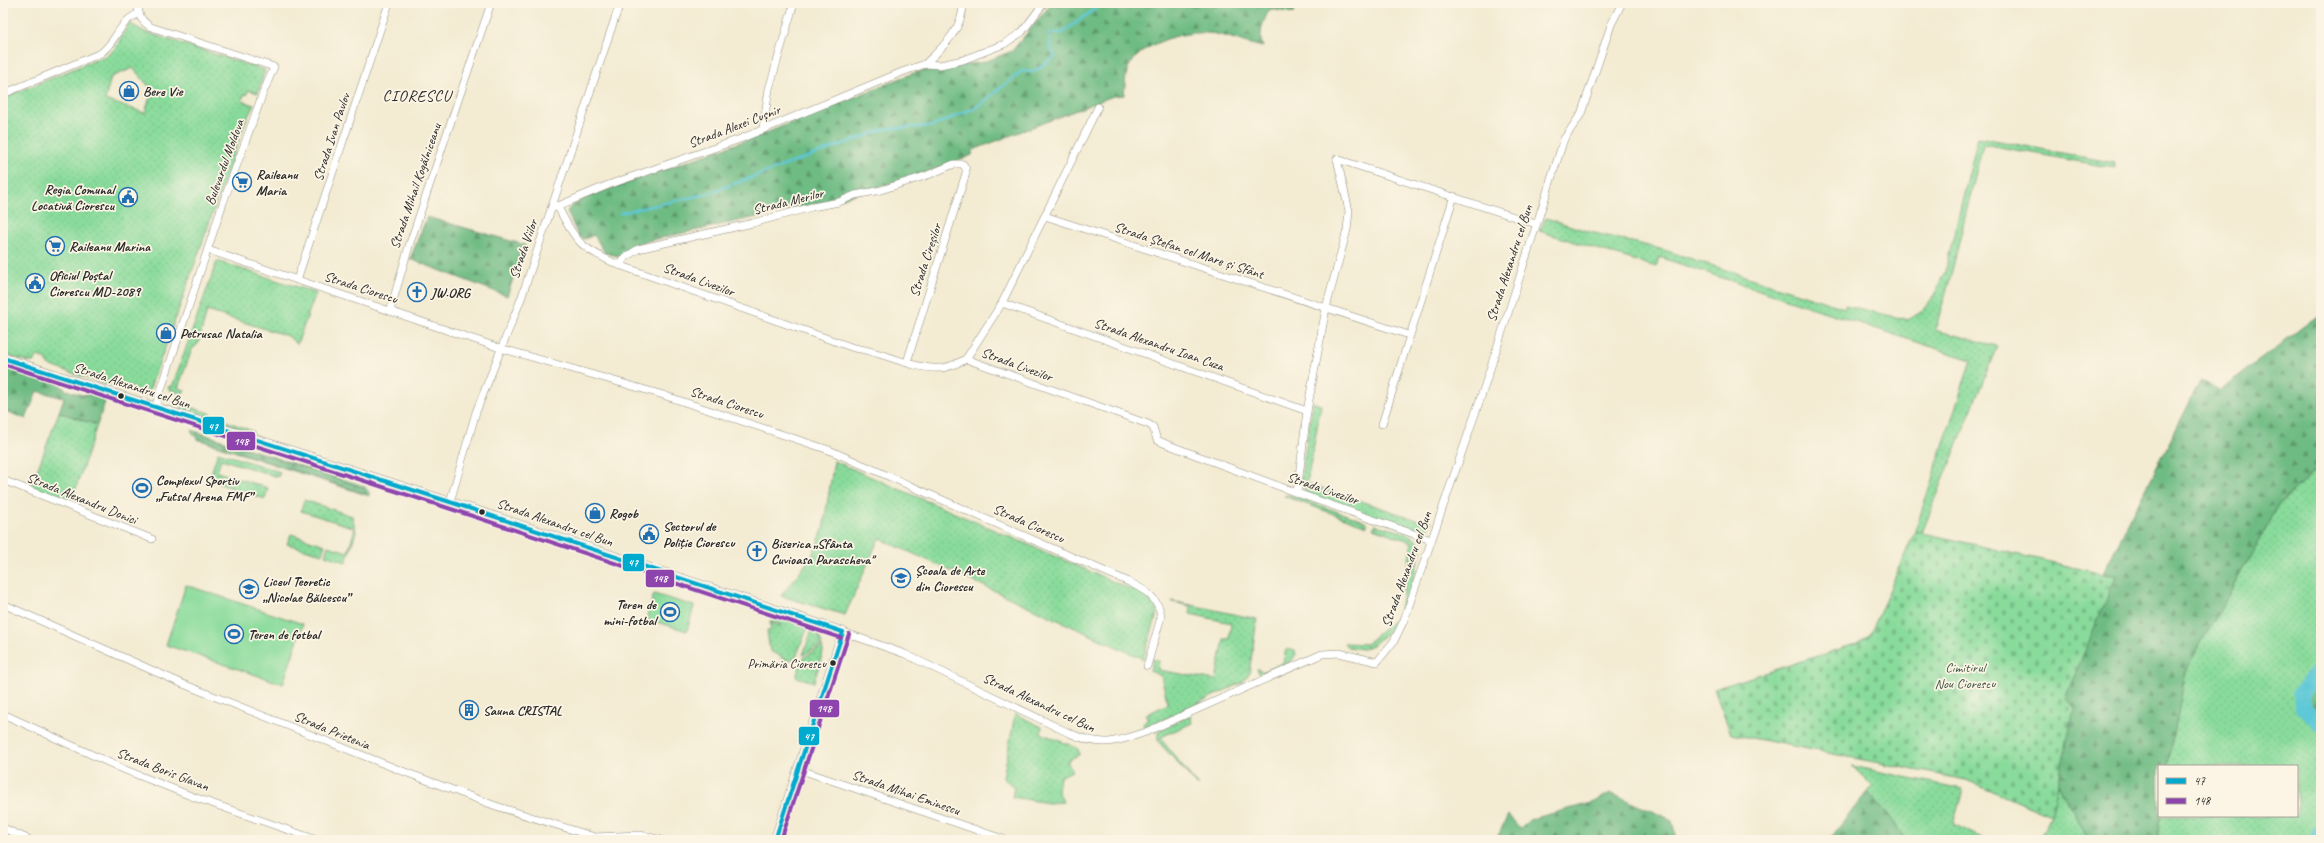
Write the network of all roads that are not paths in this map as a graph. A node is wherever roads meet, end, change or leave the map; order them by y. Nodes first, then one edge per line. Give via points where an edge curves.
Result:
1 (138, 3) edge
2 (389, 3) edge
3 (491, 3) edge
4 (620, 3) edge
5 (794, 3) edge
6 (963, 3) edge
7 (1044, 3) edge
8 (1622, 3) edge
9 (138, 14) junction
10 (925, 64) junction
11 (3, 94) edge
12 (1098, 107) dead end
13 (763, 128) junction
14 (965, 166) joint
15 (1454, 196) junction
16 (554, 208) junction
17 (1045, 216) junction
18 (1536, 224) junction
19 (208, 250) junction
20 (619, 265) junction
21 (297, 280) junction
22 (1002, 303) junction
23 (1326, 308) junction
24 (390, 310) junction
25 (1409, 335) junction
26 (500, 348) junction
27 (3, 358) edge
28 (966, 359) junction
29 (906, 362) junction
30 (155, 408) junction
31 (1307, 410) junction
32 (1382, 424) dead end
33 (3, 480) edge
34 (1296, 494) junction
35 (450, 502) junction
36 (152, 540) dead end
37 (1431, 540) junction
38 (3, 604) edge
39 (843, 632) junction
40 (1147, 666) dead end
41 (3, 714) edge
42 (798, 769) junction
43 (3, 828) edge
44 (30, 840) edge
45 (317, 840) edge
46 (662, 840) edge
47 (775, 840) edge
48 (1006, 840) edge

1 - 9 street
2 - 21 street, Strada Ivan Pavlov
3 - 24 street, Strada Mihail Kogălniceanu via 408,246
4 - 16 street, Strada Viilor
5 - 13 street via 768,89
6 - 10 street via 961,19 946,44
7 - 10 street via 1022,32 1004,44 963,60 940,65
8 - 18 street, Strada Alexandru cel Bun via 1611,25 1581,114 1564,139
9 - 11 street via 127,18 110,46 101,53
9 - 19 street, Bulevardul Moldova via 144,23 151,27 274,67
10 - 13 street, Strada Alexei Cușnir
12 - 17 street
13 - 16 street, Strada Alexei Cușnir via 740,139 608,185
14 - 20 street, Strada Merilor via 954,164 928,175 855,195 839,202 638,249
14 - 29 street, Strada Cireșilor via 966,173
15 - 18 street
15 - 23 street via 1337,159 1350,211
15 - 25 street
16 - 20 street, Strada Livezilor via 579,243
16 - 26 street, Strada Viilor
17 - 22 street
17 - 23 street, Strada Ștefan cel Mare și Sfânt
18 - 37 street, Strada Alexandru cel Bun via 1484,388
19 - 21 street, Strada Ciorescu
19 - 30 street, Bulevardul Moldova
20 - 29 street, Strada Livezilor via 854,348
21 - 24 street, Strada Ciorescu
22 - 28 street
22 - 31 street, Strada Alexandru Ioan Cuza
23 - 25 street, Strada Ștefan cel Mare și Sfânt
23 - 31 street
24 - 26 street, Strada Ciorescu
25 - 32 street
26 - 35 street, Strada Viilor via 476,412
26 - 40 street, Strada Ciorescu via 667,396 829,450 1144,589 1150,593 1161,617
27 - 30 street, Strada Alexandru cel Bun
28 - 29 street, Strada Livezilor via 940,368
28 - 34 street, Strada Livezilor via 1148,424 1153,427 1157,440
30 - 35 street, Strada Alexandru cel Bun
31 - 34 street
33 - 36 street, Strada Alexandru Donici
34 - 37 street, Strada Livezilor
35 - 39 street, Strada Alexandru cel Bun
37 - 39 street, Strada Alexandru cel Bun via 1404,620 1394,641 1377,662 1339,653 1322,654 1146,732 1110,742 1096,743 1083,740 905,654
38 - 46 street, Strada Prietenia via 183,684 390,767 496,806 595,837 640,835
39 - 42 street
41 - 45 street, Strada Boris Glavan via 191,796
42 - 47 street
42 - 48 street, Strada Mihai Eminescu
43 - 44 street

